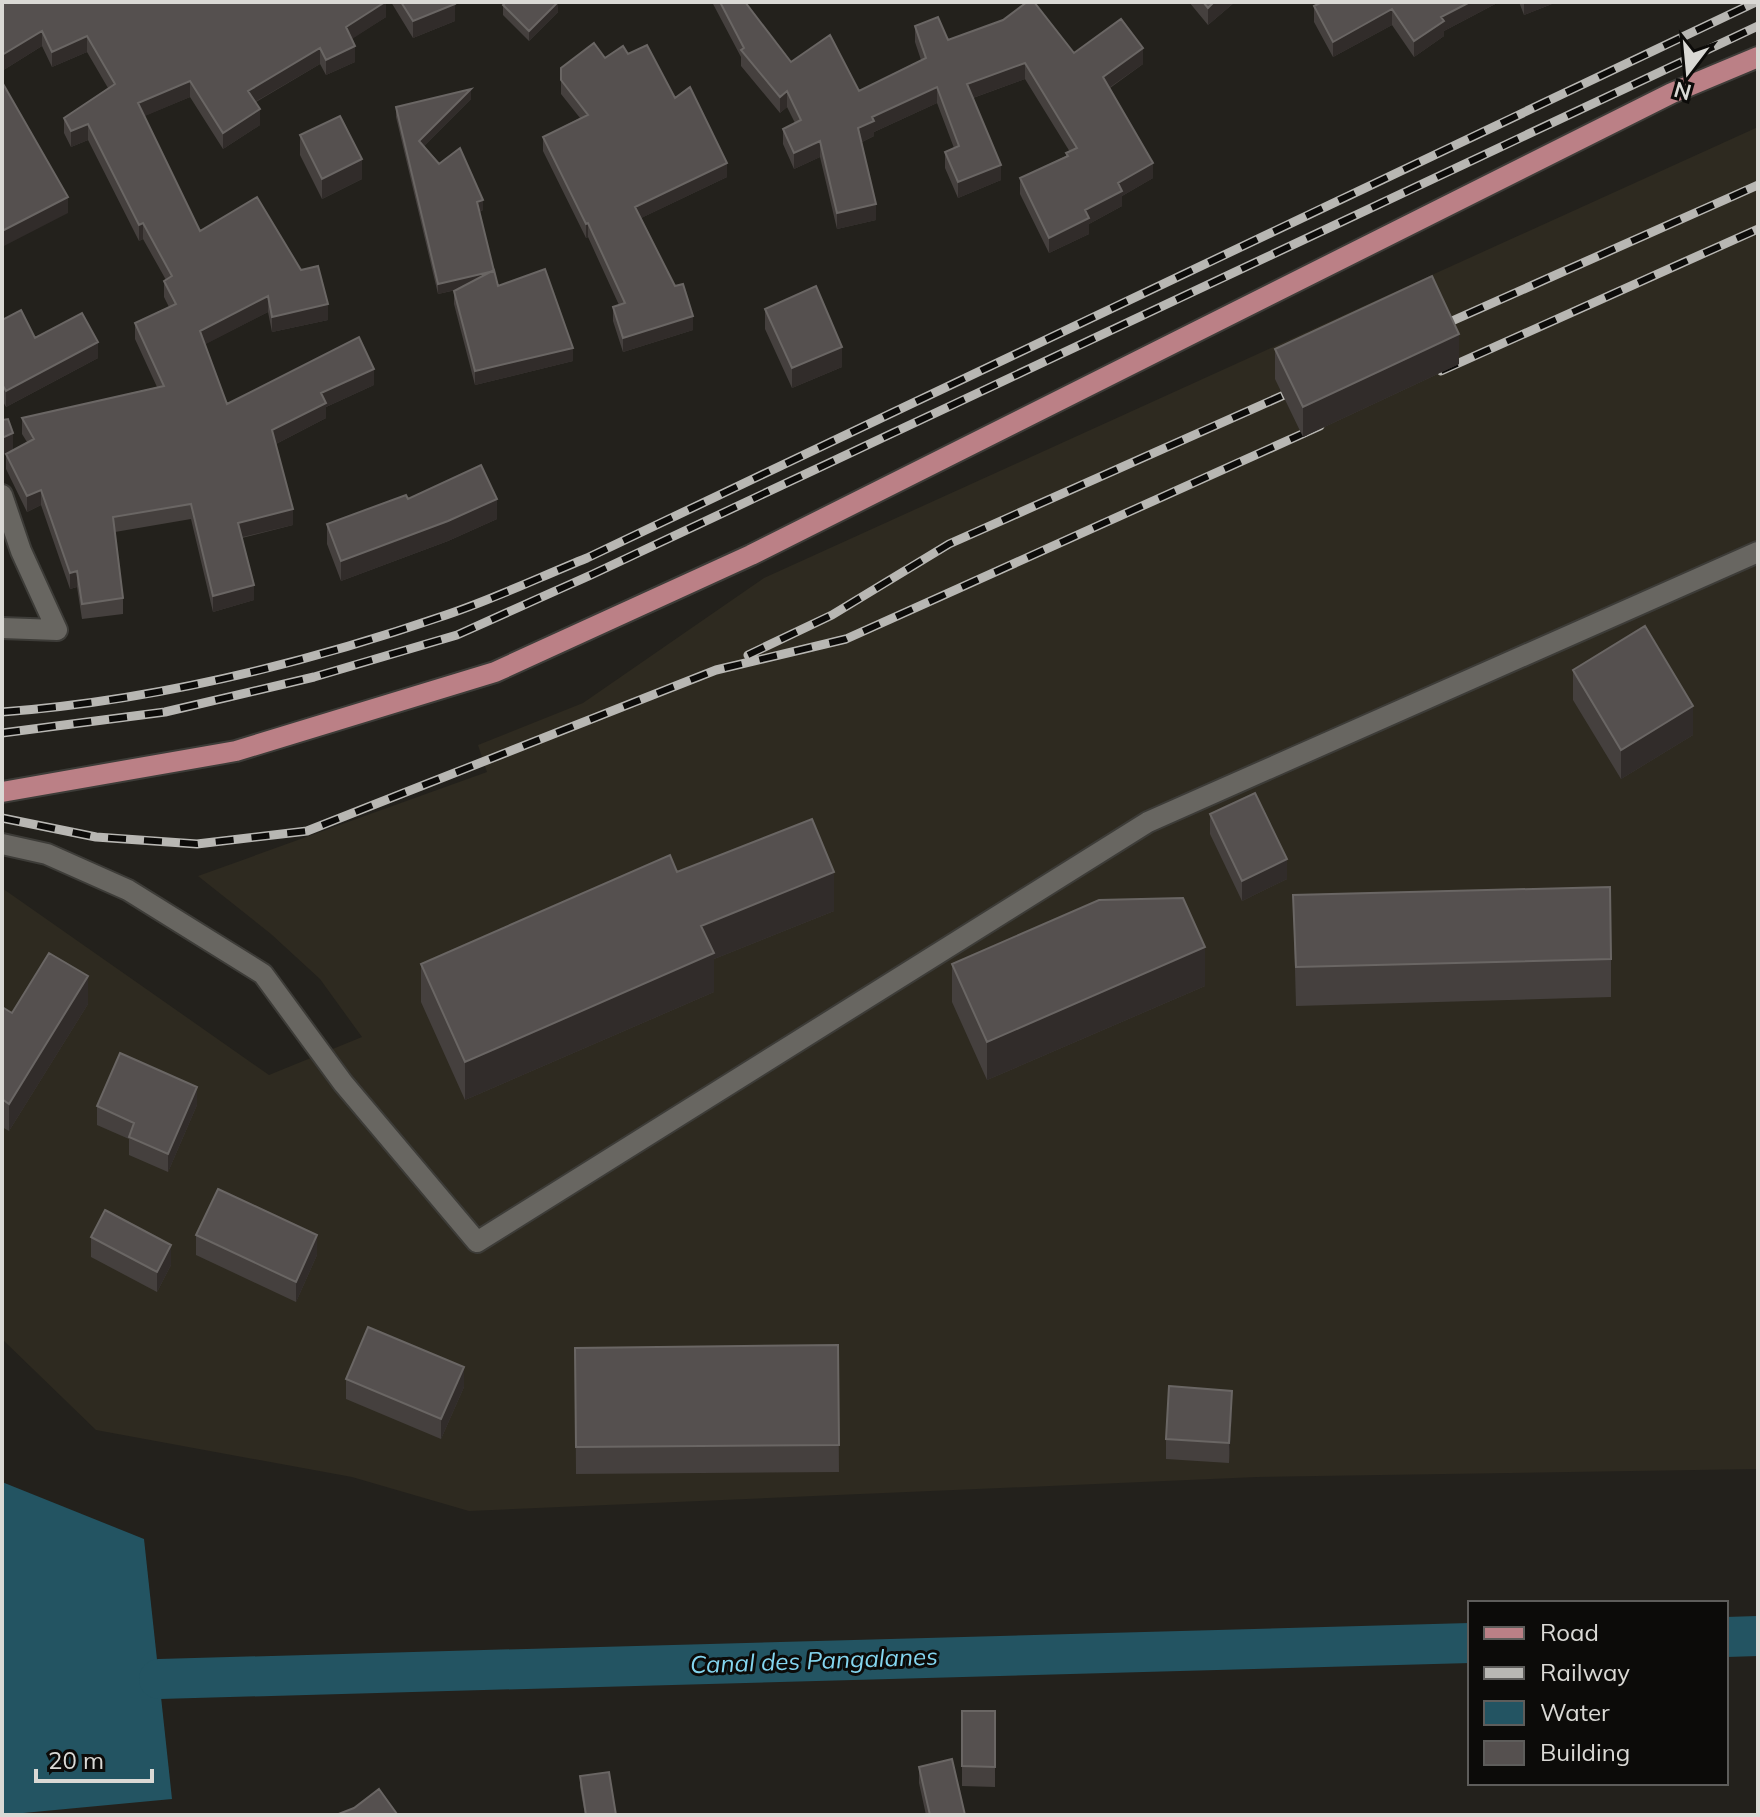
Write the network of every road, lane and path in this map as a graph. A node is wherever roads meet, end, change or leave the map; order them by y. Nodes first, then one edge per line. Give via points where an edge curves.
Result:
1 (1758, 57) edge
2 (2, 495) edge
3 (1758, 552) edge
4 (2, 628) edge
5 (2, 792) edge
6 (2, 844) edge

1 - 5 main road via 1672,93 751,555 495,672 236,751
2 - 4 street via 57,630
3 - 6 street via 1148,822 477,1242 343,1083 263,974 128,890 47,854

